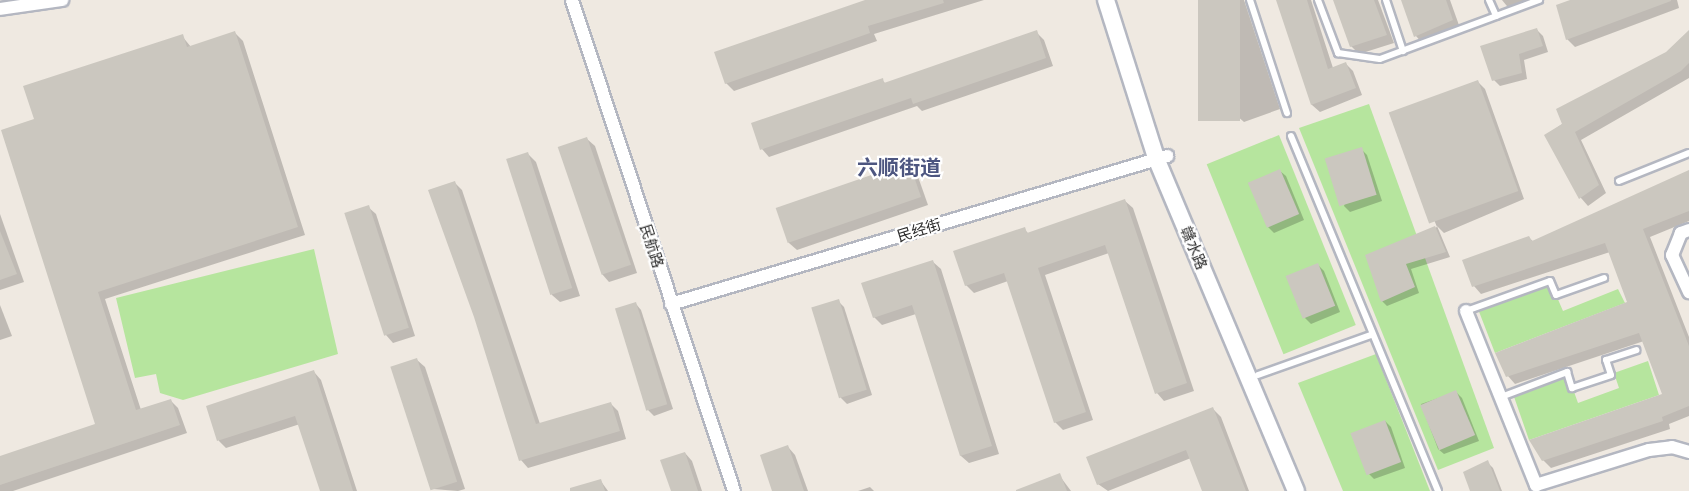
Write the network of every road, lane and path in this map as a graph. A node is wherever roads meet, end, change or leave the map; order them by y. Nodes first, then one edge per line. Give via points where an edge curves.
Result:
1 (62, 0) edge
2 (572, 0) edge
3 (1106, 0) edge
4 (1118, 0) edge
5 (1250, 0) edge
6 (1318, 0) edge
7 (1386, 0) edge
8 (1489, 0) edge
9 (1539, 0) edge
10 (0, 9) edge
11 (1496, 16) junction
12 (1403, 51) junction
13 (1287, 112) dead end
14 (1290, 136) dead end
15 (1689, 153) edge
16 (1162, 157) junction
17 (1619, 181) dead end
18 (1689, 230) edge
19 (1604, 278) dead end
20 (1689, 292) edge
21 (671, 304) junction
22 (1466, 311) joint
23 (1371, 335) junction
24 (1636, 350) dead end
25 (1258, 375) junction
26 (1500, 398) junction
27 (1689, 452) edge
28 (734, 491) edge
29 (1296, 491) edge
30 (1306, 491) edge
31 (1438, 491) edge

1 - 10 street
2 - 21 street, 民航路
3 - 16 main road, 赣水路
4 - 16 main road, 赣水路
5 - 13 lane
6 - 12 lane via 1338,53 1380,59
7 - 12 lane
8 - 11 lane
9 - 11 lane
11 - 12 lane
14 - 23 lane
15 - 17 lane
16 - 21 street, 民经街
16 - 25 main road, 赣水路
16 - 29 main road, 赣水路
18 - 20 street via 1681,233 1672,255
19 - 22 lane via 1556,295 1550,281
21 - 28 street, 民航路
22 - 26 street
23 - 25 lane
23 - 31 lane
24 - 26 lane via 1606,360 1611,375 1572,388 1567,372
25 - 30 main road, 赣水路
26 - 27 street via 1536,485 1649,450 1672,447

